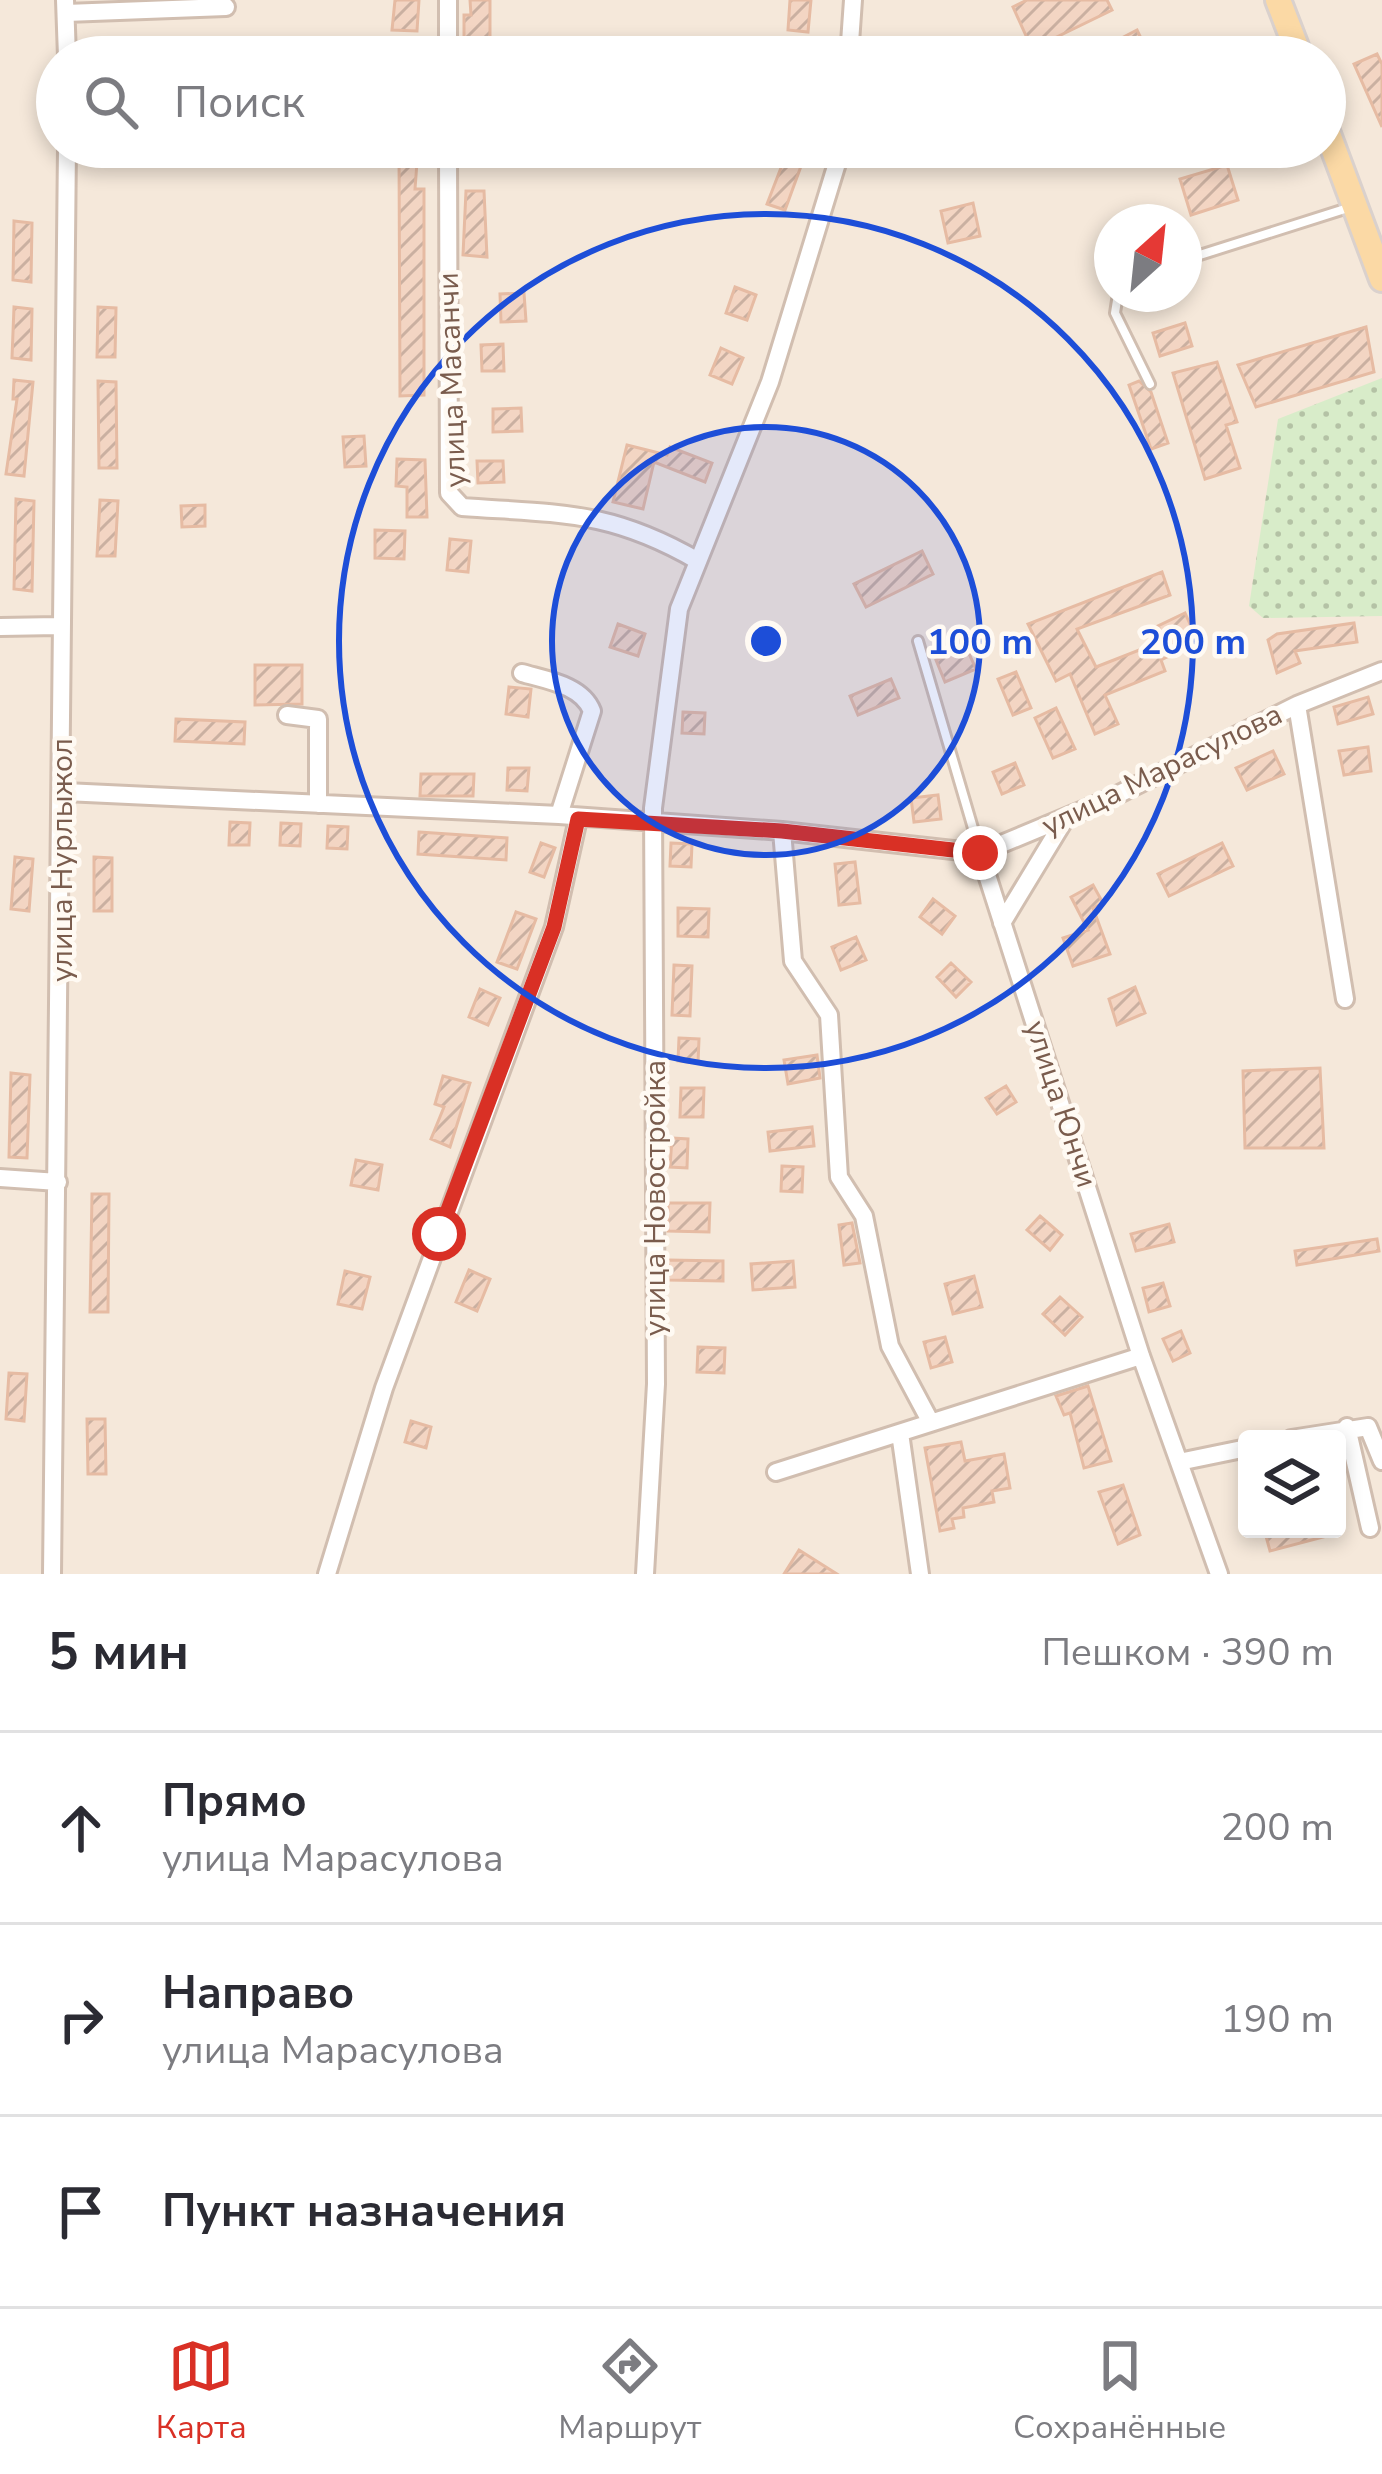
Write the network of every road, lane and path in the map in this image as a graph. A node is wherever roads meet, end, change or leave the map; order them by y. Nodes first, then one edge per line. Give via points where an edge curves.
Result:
1 (448, 0) edge
2 (853, 0) edge
3 (1278, 0) edge
4 (66, 6) edge
5 (226, 7) dead end
6 (67, 36) edge
7 (448, 36) edge
8 (850, 36) edge
9 (1292, 36) edge
10 (68, 168) edge
11 (448, 168) edge
12 (836, 168) edge
13 (1341, 168) edge
14 (1355, 206) junction
15 (1202, 254) edge
16 (1382, 279) edge
17 (1115, 312) edge
18 (1150, 384) dead end
19 (698, 561) junction
20 (58, 626) junction
21 (0, 627) edge
22 (918, 641) dead end
23 (1382, 671) edge
24 (521, 673) dead end
25 (1297, 705) junction
26 (287, 715) dead end
27 (65, 792) junction
28 (318, 804) junction
29 (568, 817) junction
30 (1066, 819) junction
31 (653, 823) junction
32 (782, 831) junction
33 (980, 853) junction
34 (1002, 923) junction
35 (1345, 999) dead end
36 (0, 1178) edge
37 (58, 1182) junction
38 (1141, 1356) junction
39 (929, 1419) junction
40 (1347, 1427) junction
41 (1333, 1430) edge
42 (900, 1433) junction
43 (1238, 1450) edge
44 (1381, 1455) edge
45 (1179, 1462) junction
46 (776, 1472) dead end
47 (1370, 1528) dead end
48 (52, 1574) edge
49 (327, 1574) edge
50 (645, 1574) edge
51 (920, 1574) edge
52 (1219, 1574) edge

1 - 7 street
2 - 8 street
3 - 9 main road
4 - 5 street
4 - 6 street
10 - 20 street, улица Нурлыжол
11 - 19 street, улица Масанчи via 449,494 462,507 604,518
12 - 19 street via 770,382
13 - 14 main road
14 - 15 lane
14 - 16 main road
17 - 18 lane
19 - 31 street via 679,609
20 - 21 street
20 - 27 street, улица Нурлыжол
22 - 33 lane
23 - 25 street, улица Марасулова
24 - 29 street via 566,686 592,711
25 - 30 street, улица Марасулова
25 - 35 street
26 - 28 street via 318,718
27 - 28 street, улица Марасулова
27 - 37 street, улица Нурлыжол
28 - 29 street, улица Марасулова
29 - 31 street, улица Марасулова
29 - 49 street via 554,927 384,1388
30 - 33 street, улица Марасулова
30 - 34 street
31 - 32 street, улица Марасулова
31 - 50 street, улица Новостройка via 656,1384
32 - 33 street, улица Марасулова
32 - 39 street via 793,961 829,1015 839,1177 864,1216 890,1346
33 - 34 street, улица Юнчи
34 - 38 street, улица Юнчи
36 - 37 street
37 - 48 street, улица Нурлыжол
38 - 39 street
38 - 45 street, улица Юнчи
39 - 42 street
40 - 41 street
40 - 44 street via 1368,1427
40 - 47 street
42 - 46 street
42 - 51 street
43 - 45 street
45 - 52 street, улица Юнчи

